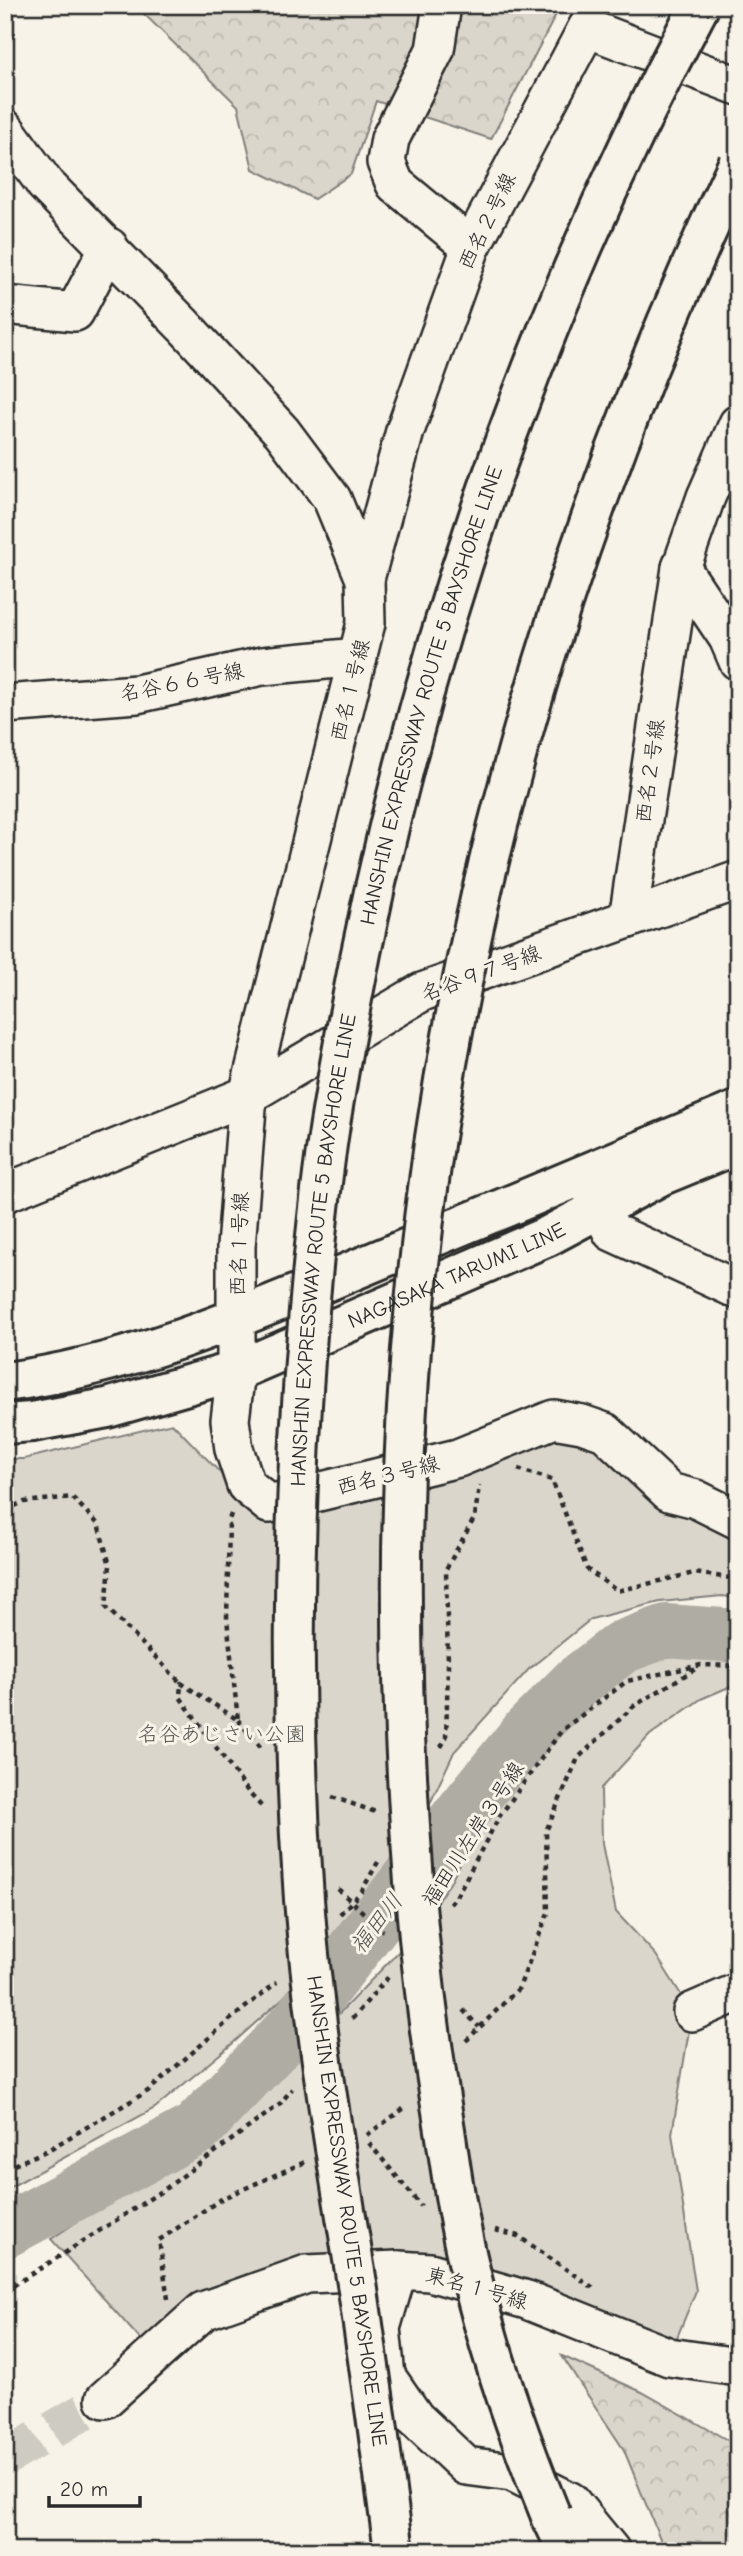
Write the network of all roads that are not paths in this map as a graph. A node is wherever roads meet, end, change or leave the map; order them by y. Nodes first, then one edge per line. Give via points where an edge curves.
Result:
1 (442, 5) edge
2 (700, 5) edge
3 (738, 86) edge
4 (5, 129) edge
5 (738, 164) edge
6 (109, 247) junction
7 (471, 247) junction
8 (5, 305) edge
9 (738, 425) edge
10 (681, 568) junction
11 (365, 579) junction
12 (358, 657) junction
13 (738, 661) edge
14 (5, 704) edge
15 (738, 880) edge
16 (628, 919) junction
17 (248, 1095) junction
18 (738, 1110) edge
19 (738, 1144) edge
20 (583, 1174) junction
21 (7, 1188) edge
22 (601, 1207) junction
23 (738, 1290) edge
24 (236, 1320) junction
25 (236, 1371) junction
26 (5, 1382) edge
27 (5, 1424) edge
28 (738, 1520) edge
29 (738, 1992) edge
30 (692, 2012) dead end
31 (398, 2270) junction
32 (738, 2367) edge
33 (105, 2399) tunnel mouth
34 (394, 2551) edge
35 (568, 2551) edge
36 (611, 2551) edge

1 - 7 street via 435,50 390,139 386,162 395,184
2 - 34 main road, HANSHIN EXPRESSWAY ROUTE 5 BAYSHORE LINE, bridge via 563,293 463,559 422,694 355,981 329,1131 310,1289 294,1601 296,1754 305,1904 321,2067
3 - 7 street, 西名２号線 via 587,28
4 - 6 street, 西名１号線 via 45,184
5 - 35 main road, bridge via 664,326 612,458 524,725 457,1011 435,1139 416,1291 405,1440 400,1594 405,1751 432,2050 470,2273 519,2435
6 - 8 street via 75,312
6 - 11 street, 西名１号線 via 282,432 332,499
7 - 11 street, 西名２号線 via 405,430
9 - 10 street, 西名２号線
10 - 13 street
10 - 16 street, 西名２号線
11 - 12 street, 西名１号線 via 366,623
12 - 14 street, 名谷６６号線 via 262,666 137,694
12 - 17 street, 西名１号線
15 - 16 street, 名谷９７号線
16 - 17 street, 名谷９７号線 via 422,992
17 - 21 street, 名谷９７号線
17 - 24 street, 西名１号線 via 236,1247
18 - 20 main road, NAGASAKA TARUMI LINE
19 - 22 main road, NAGASAKA TARUMI LINE via 660,1176
20 - 22 street
20 - 24 main road, NAGASAKA TARUMI LINE
22 - 23 street via 612,1232
22 - 25 main road, NAGASAKA TARUMI LINE via 548,1236
24 - 25 street, 西名１号線
24 - 26 main road, NAGASAKA TARUMI LINE via 96,1364
25 - 27 main road, NAGASAKA TARUMI LINE via 107,1408
25 - 28 street, 西名３号線 via 230,1420 234,1449 246,1485 269,1504 458,1458 554,1419 605,1432 669,1492 696,1499
29 - 30 street
31 - 32 street, 東名１号線 via 430,2272 527,2300 669,2357
31 - 33 street, 東名１号線 via 307,2274 203,2311
31 - 36 street via 381,2328 386,2376 415,2418 466,2466 512,2472 570,2501

